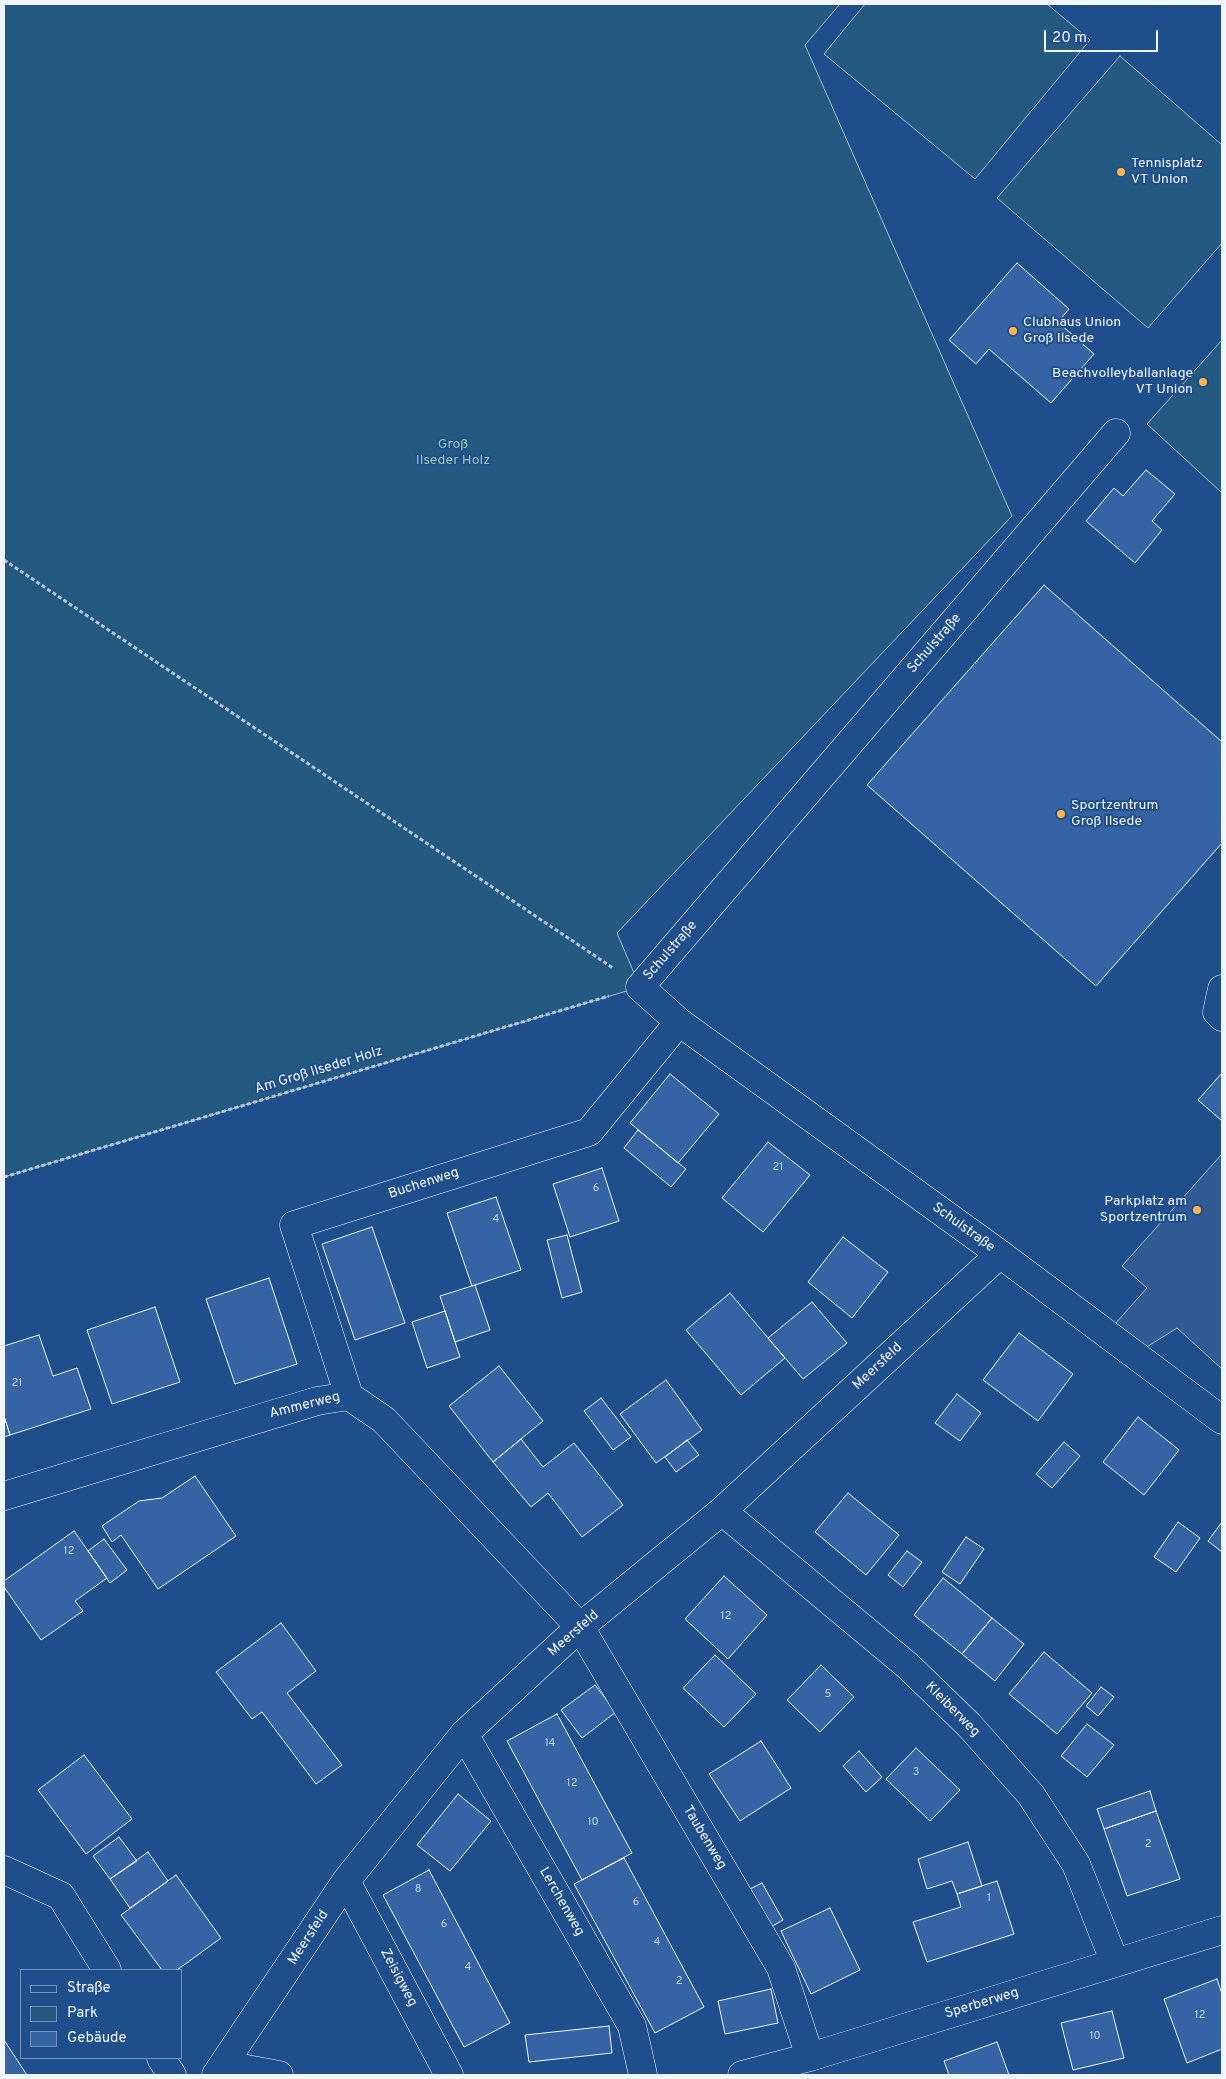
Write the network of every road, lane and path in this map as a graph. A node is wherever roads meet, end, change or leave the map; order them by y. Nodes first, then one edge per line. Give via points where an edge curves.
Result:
1 (1116, 433) dead end
2 (4, 560) edge
3 (640, 987) junction
4 (1222, 989) edge
5 (1222, 1016) edge
6 (679, 1022) junction
7 (4, 1177) edge
8 (1000, 1254) junction
9 (349, 1396) junction
10 (1222, 1420) edge
11 (4, 1496) edge
12 (722, 1511) junction
13 (580, 1628) junction
14 (464, 1734) junction
15 (4, 1870) edge
16 (346, 1881) junction
17 (1222, 1930) edge
18 (1115, 1963) junction
19 (106, 1969) edge
20 (810, 2057) junction
21 (162, 2059) edge
22 (220, 2070) edge
23 (172, 2075) edge
24 (280, 2075) edge
25 (449, 2075) edge
26 (643, 2075) edge
27 (742, 2075) edge

1 - 3 street, Schulstraße
2 - 3 path
3 - 6 street, Schulstraße
3 - 7 path, Am Groß Ilseder Holz
4 - 5 street via 1217,1012
6 - 8 street, Schulstraße
6 - 9 street, Buchenweg via 589,1132 294,1225
8 - 10 street, Schulstraße
8 - 12 street, Meersfeld
9 - 11 street, Ammerweg via 316,1401
9 - 13 street, Ammerweg via 384,1420
12 - 13 street, Meersfeld
12 - 18 street, Kleiberweg via 908,1666 969,1725 1031,1795 1076,1864
13 - 14 street, Meersfeld
13 - 20 street, Taubenweg via 781,1968
14 - 16 street, Meersfeld
14 - 26 street, Lerchenweg via 632,2026
15 - 19 street via 61,1896
16 - 22 street, Meersfeld
16 - 25 street, Zeisigweg
17 - 18 street, Sperberweg
18 - 20 street, Sperberweg
20 - 27 street, Sperberweg
21 - 23 street
22 - 24 street

